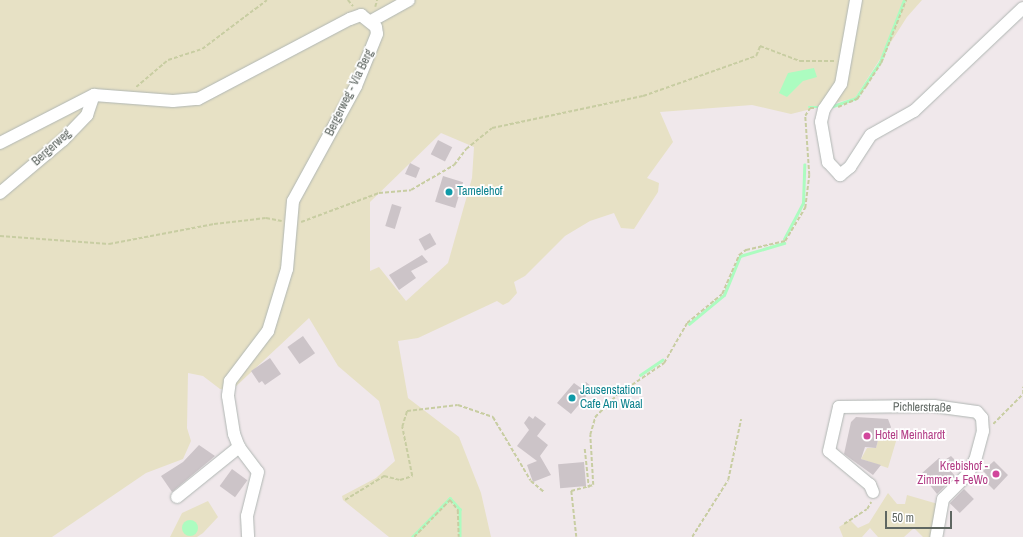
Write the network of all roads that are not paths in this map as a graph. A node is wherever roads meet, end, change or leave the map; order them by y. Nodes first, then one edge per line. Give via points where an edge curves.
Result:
1 (409, 0) edge
2 (856, 0) edge
3 (1023, 8) edge
4 (371, 20) junction
5 (94, 95) junction
6 (0, 143) edge
7 (0, 193) edge
8 (239, 447) junction
9 (873, 492) road end
10 (177, 497) dead end
11 (248, 537) edge
12 (936, 537) edge

1 - 4 street
2 - 3 street via 841,84 824,109 821,122 828,162 840,175 850,167 871,135 914,111
4 - 5 street via 360,15 350,18 198,99 174,101
4 - 8 street, Bergerweg - Via Berg via 377,34 356,86 293,201 287,269 272,321 250,360 230,381 228,396
5 - 6 street
5 - 7 street, Bergerweg via 87,115 63,140
8 - 10 street
8 - 11 street, Bergerweg - Via Berg via 258,472 247,516
9 - 12 street, Pichlerstraße via 870,485 829,451 839,407 910,402 977,412 982,418 982,437 971,469 943,500

